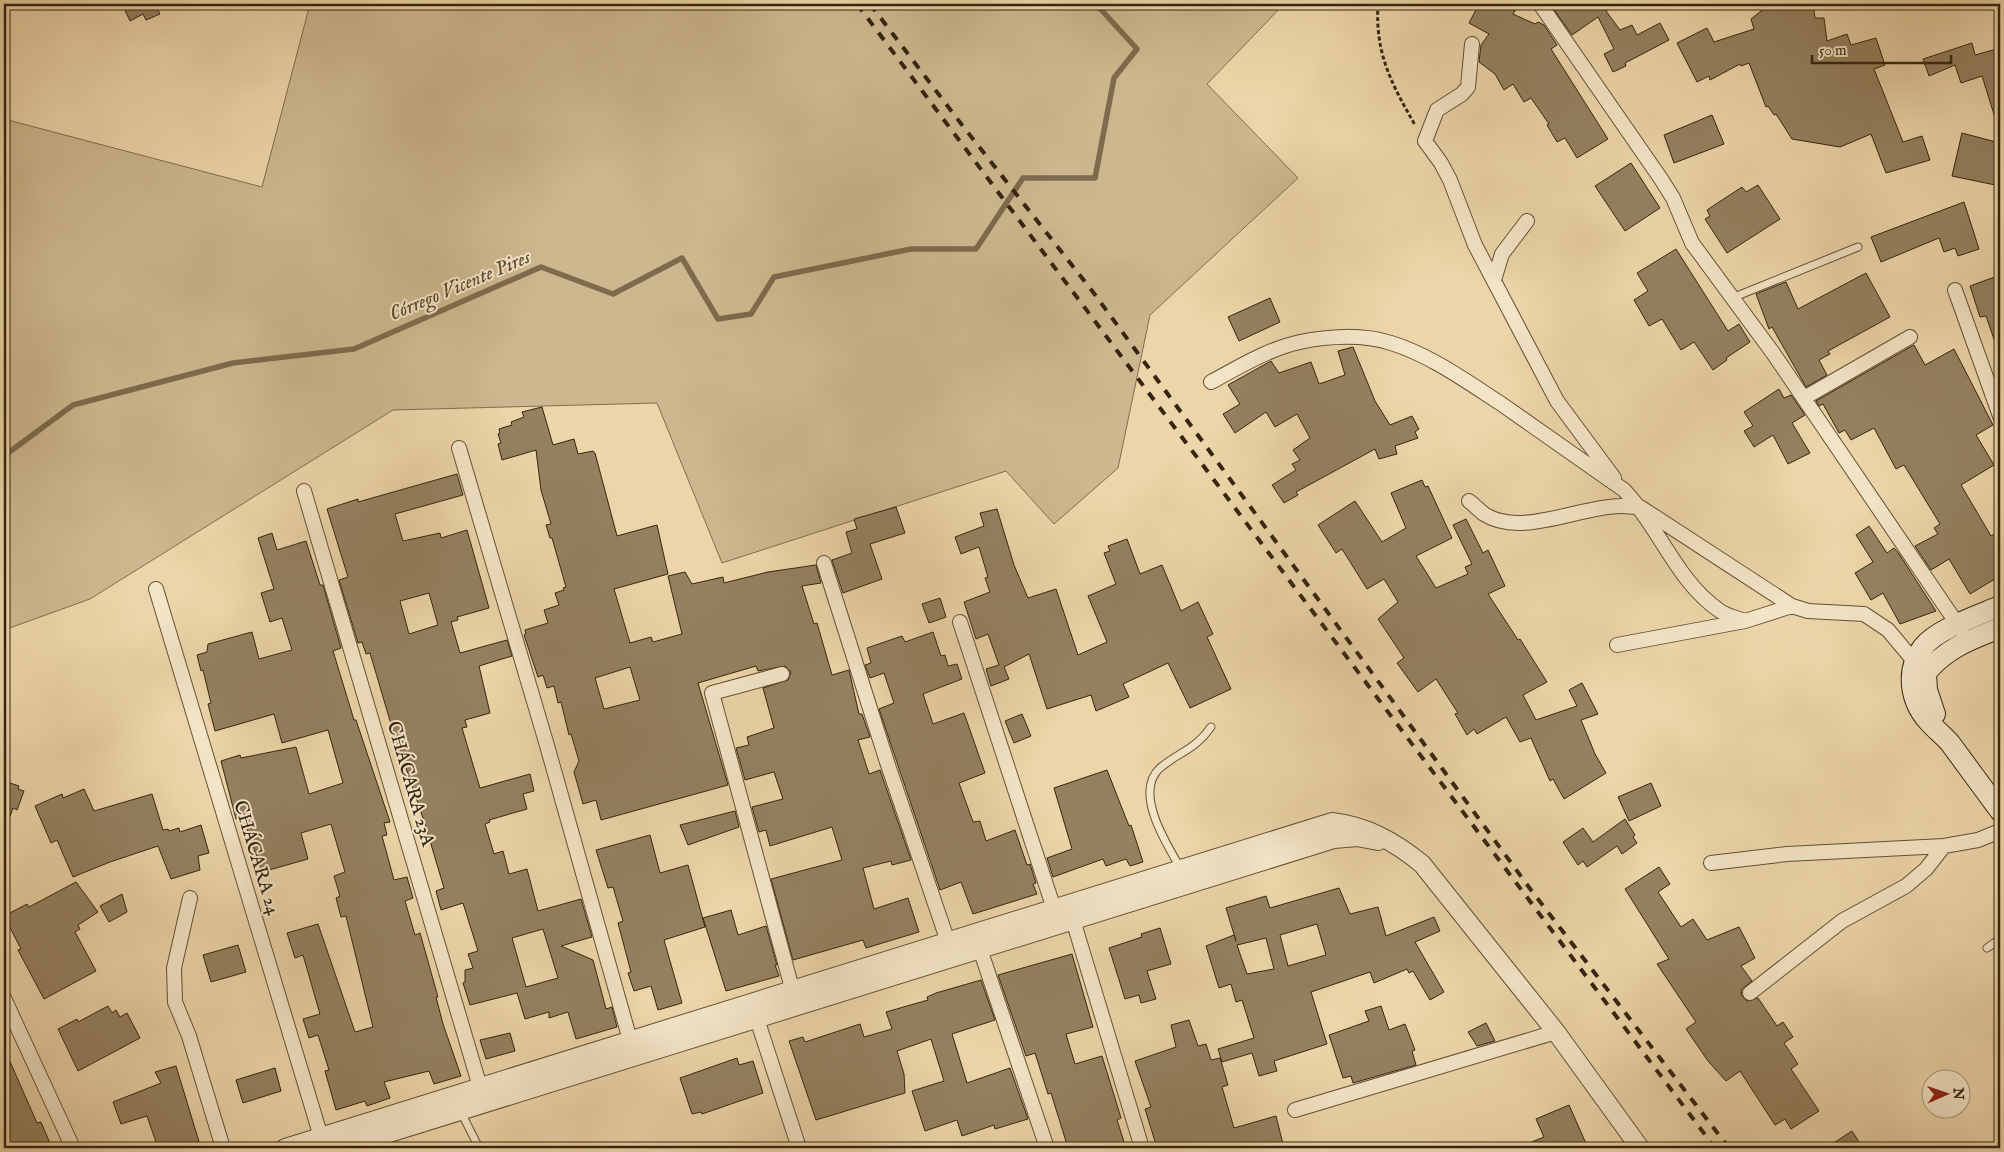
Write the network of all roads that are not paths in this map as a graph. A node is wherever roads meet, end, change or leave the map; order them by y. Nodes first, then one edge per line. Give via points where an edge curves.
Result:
1 (1540, 4) edge
2 (1472, 44) dead end
3 (1527, 221) dead end
4 (1858, 247) dead end
5 (1494, 280) junction
6 (1955, 290) dead end
7 (1732, 298) junction
8 (1910, 337) dead end
9 (1211, 382) dead end
10 (1804, 398) junction
11 (2000, 416) edge
12 (459, 448) dead end
13 (1624, 490) junction
14 (304, 491) dead end
15 (1469, 501) dead end
16 (1640, 508) junction
17 (824, 563) dead end
18 (156, 589) dead end
19 (1792, 606) junction
20 (2000, 606) edge
21 (1745, 621) junction
22 (960, 622) dead end
23 (2000, 628) edge
24 (1962, 632) junction
25 (1617, 645) dead end
26 (1920, 668) junction
27 (782, 674) dead end
28 (1210, 727) dead end
29 (2000, 811) edge
30 (2000, 830) edge
31 (1386, 841) junction
32 (1944, 846) junction
33 (1711, 863) dead end
34 (1181, 869) junction
35 (190, 898) dead end
36 (1054, 909) junction
37 (1073, 920) junction
38 (2000, 939) edge
39 (948, 942) junction
40 (1987, 948) dead end
41 (980, 949) junction
42 (793, 992) junction
43 (1750, 993) dead end
44 (4, 998) edge
45 (757, 1019) junction
46 (1556, 1032) junction
47 (630, 1040) junction
48 (480, 1087) junction
49 (1295, 1110) dead end
50 (461, 1112) junction
51 (321, 1137) junction
52 (73, 1148) edge
53 (223, 1148) edge
54 (285, 1148) edge
55 (341, 1148) edge
56 (479, 1148) edge
57 (799, 1148) edge
58 (1047, 1148) edge
59 (1142, 1148) edge
60 (1640, 1148) edge

1 - 7 street via 1660,179 1692,243
2 - 5 street via 1468,87 1437,110 1425,141 1450,180 1474,245
3 - 5 street via 1502,254
4 - 7 lane
5 - 13 street via 1557,401
6 - 11 street
7 - 10 street
8 - 10 street
9 - 13 street via 1250,361 1303,342 1370,338 1391,343 1442,366
10 - 24 street
12 - 47 street
13 - 16 street
14 - 48 street, CHÁCARA 23A
15 - 16 street via 1485,514 1520,523 1603,508
16 - 19 street
16 - 21 street via 1674,563 1701,596 1721,612
17 - 39 street
18 - 51 street, CHÁCARA 24
19 - 21 street
19 - 26 street via 1808,611 1864,614 1888,630
20 - 24 main road
21 - 25 street
22 - 36 street
23 - 24 main road
24 - 26 main road via 1923,647
26 - 29 main road via 1912,688 1916,701 1928,721 1946,739
27 - 42 street via 712,693
28 - 34 lane via 1192,748 1161,767 1150,785 1152,809
30 - 32 street via 1978,840
31 - 34 street via 1355,825 1332,822
31 - 37 street via 1357,837 1334,839
31 - 46 street via 1406,852 1433,876
32 - 33 street via 1787,854
32 - 43 street via 1906,886 1842,921
34 - 36 street
35 - 53 street via 174,968 174,994
36 - 39 street
37 - 41 street
37 - 59 street
38 - 40 lane
39 - 42 street
41 - 45 street
41 - 58 street
42 - 47 street
44 - 52 street
45 - 50 street
45 - 57 street
46 - 49 street
46 - 60 street
47 - 48 street
48 - 51 street
50 - 55 street
50 - 56 lane
51 - 54 street

